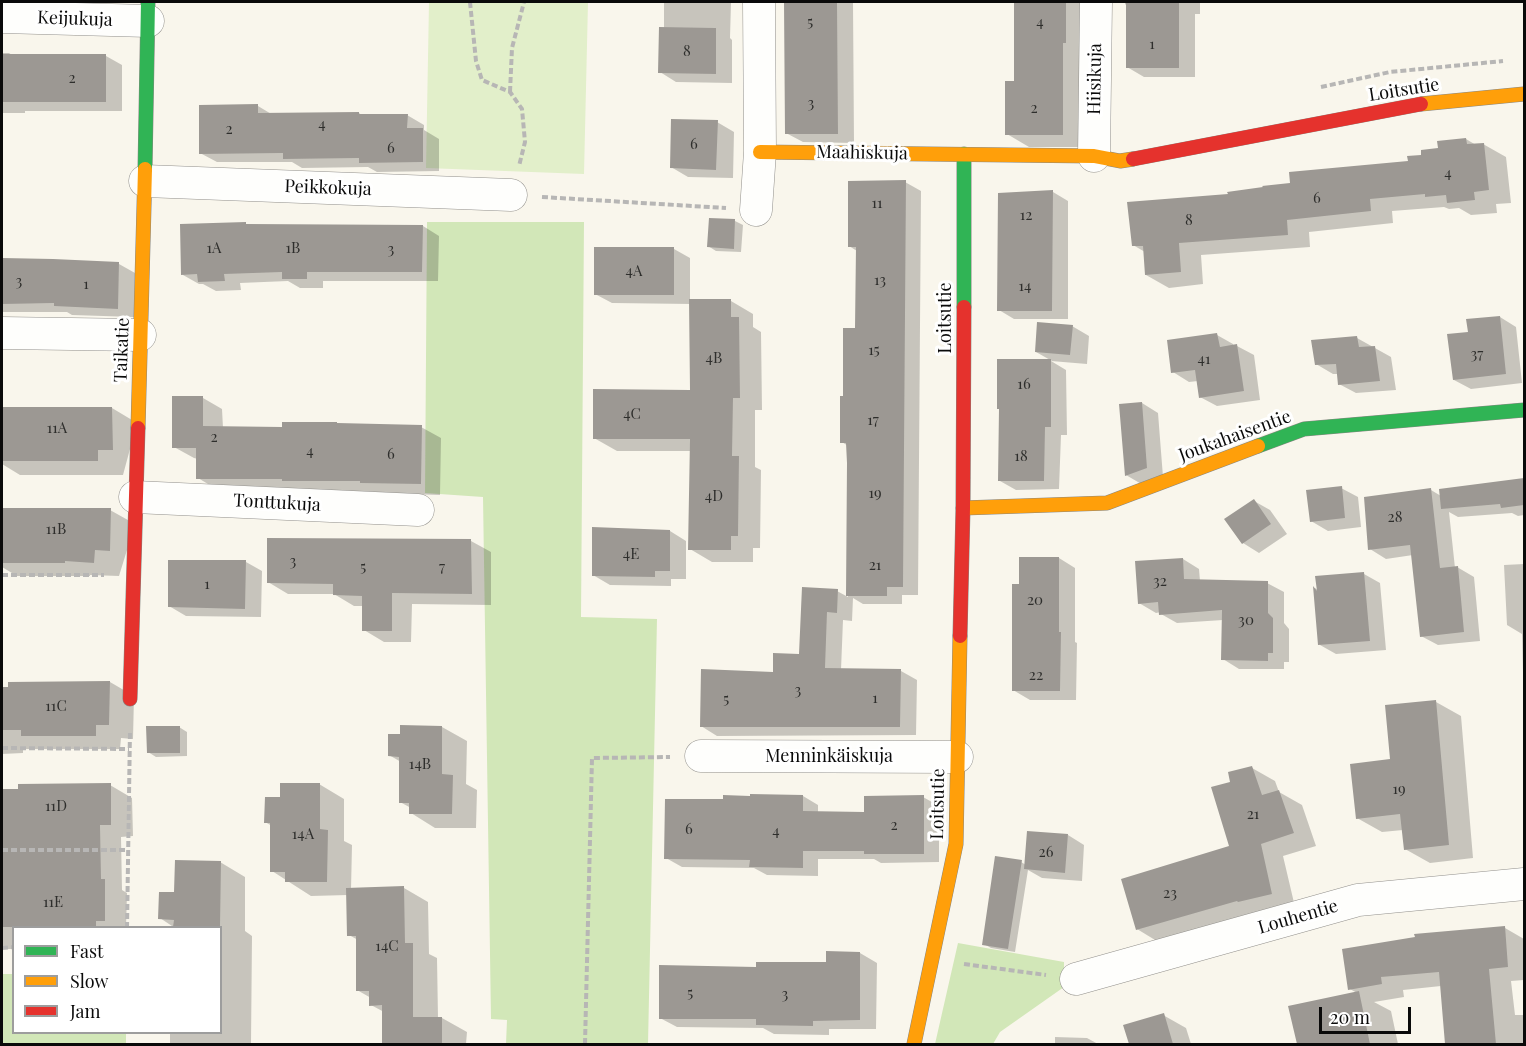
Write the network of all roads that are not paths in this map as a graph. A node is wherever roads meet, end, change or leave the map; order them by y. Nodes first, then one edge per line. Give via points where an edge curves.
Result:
1 (759, 2) edge
2 (1096, 2) edge
3 (148, 11) edge
4 (2, 17) edge
5 (1524, 94) edge
6 (760, 152) junction
7 (964, 154) junction
8 (1094, 156) junction
9 (145, 181) junction
10 (511, 195) road end
11 (756, 210) road end
12 (2, 333) edge
13 (140, 334) junction
14 (1524, 410) edge
15 (135, 497) junction
16 (963, 508) junction
17 (418, 510) dead end
18 (130, 699) road end
19 (701, 756) road end
20 (957, 757) junction
21 (1524, 884) edge
22 (1076, 979) road end
23 (914, 1044) edge

1 - 6 street
2 - 8 street, Hiisikuja
3 - 4 street, Keijukuja
3 - 9 street, Taikatie
5 - 8 street, Loitsutie via 1414,105 1120,161
6 - 7 street, Maahiskuja
6 - 11 street
7 - 8 street, Loitsutie
7 - 16 street, Loitsutie
9 - 10 street, Peikkokuja
9 - 13 street, Taikatie
12 - 13 street
13 - 15 street, Taikatie
14 - 16 street, Joukahaisentie via 1304,429 1107,503
15 - 17 street, Tonttukuja
15 - 18 street, Taikatie
16 - 20 street, Loitsutie
19 - 20 street, Menninkäiskuja
20 - 23 street, Loitsutie via 956,844
21 - 22 street, Louhentie via 1359,900

